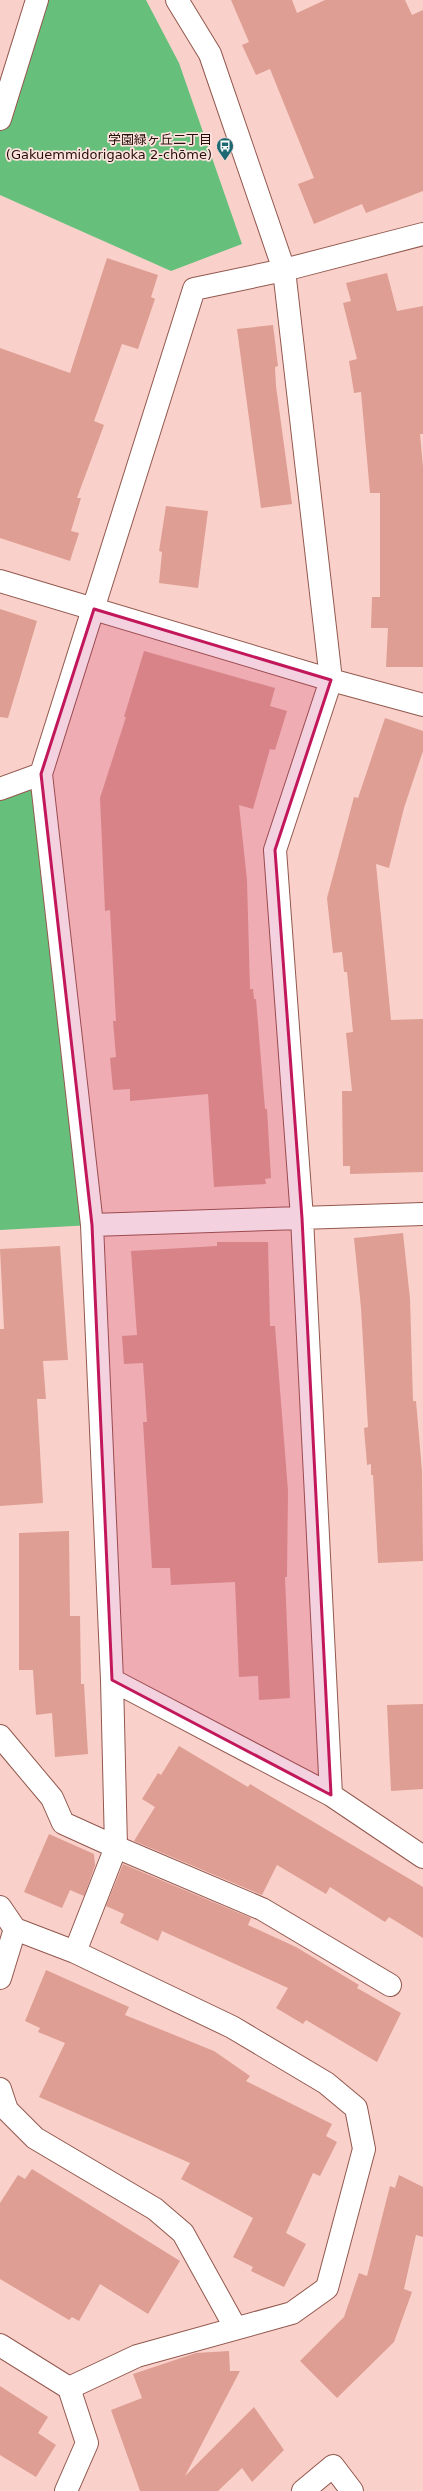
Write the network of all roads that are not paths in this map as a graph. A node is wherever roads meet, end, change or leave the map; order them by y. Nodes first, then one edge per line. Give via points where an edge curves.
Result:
1 (37, 0) edge
2 (178, 0) edge
3 (0, 119) edge
4 (423, 234) edge
5 (284, 270) junction
6 (0, 581) edge
7 (94, 609) junction
8 (331, 680) junction
9 (423, 705) edge
10 (40, 774) junction
11 (0, 790) edge
12 (423, 1214) edge
13 (302, 1218) junction
14 (92, 1225) junction
15 (112, 1680) junction
16 (0, 1736) edge
17 (331, 1795) junction
18 (116, 1847) junction
19 (423, 1857) edge
20 (0, 1906) edge
21 (15, 1929) junction
22 (75, 1952) junction
23 (0, 1978) edge
24 (390, 1985) dead end
25 (0, 2090) edge
26 (235, 2327) junction
27 (0, 2345) edge
28 (69, 2388) junction
29 (66, 2491) edge
30 (303, 2491) edge
31 (352, 2491) edge

1 - 3 street
2 - 5 street via 210,54
4 - 5 street
5 - 7 street via 194,288
5 - 8 street
6 - 7 street
7 - 8 street
7 - 10 street
8 - 9 street
8 - 13 street via 275,850
10 - 11 street
10 - 14 street
12 - 13 street
13 - 14 street
13 - 17 street
14 - 15 street
15 - 17 street
15 - 18 street
16 - 18 street via 52,1798 63,1823
17 - 19 street
18 - 22 street
18 - 24 street via 262,1909
20 - 21 street
21 - 22 street
21 - 23 street
22 - 26 street via 232,2027 326,2083 356,2108 364,2150 326,2288 292,2313
25 - 26 street via 6,2110 35,2138 155,2209 183,2233
26 - 28 street via 137,2356
27 - 28 street
28 - 29 street via 87,2443
30 - 31 street via 333,2466

